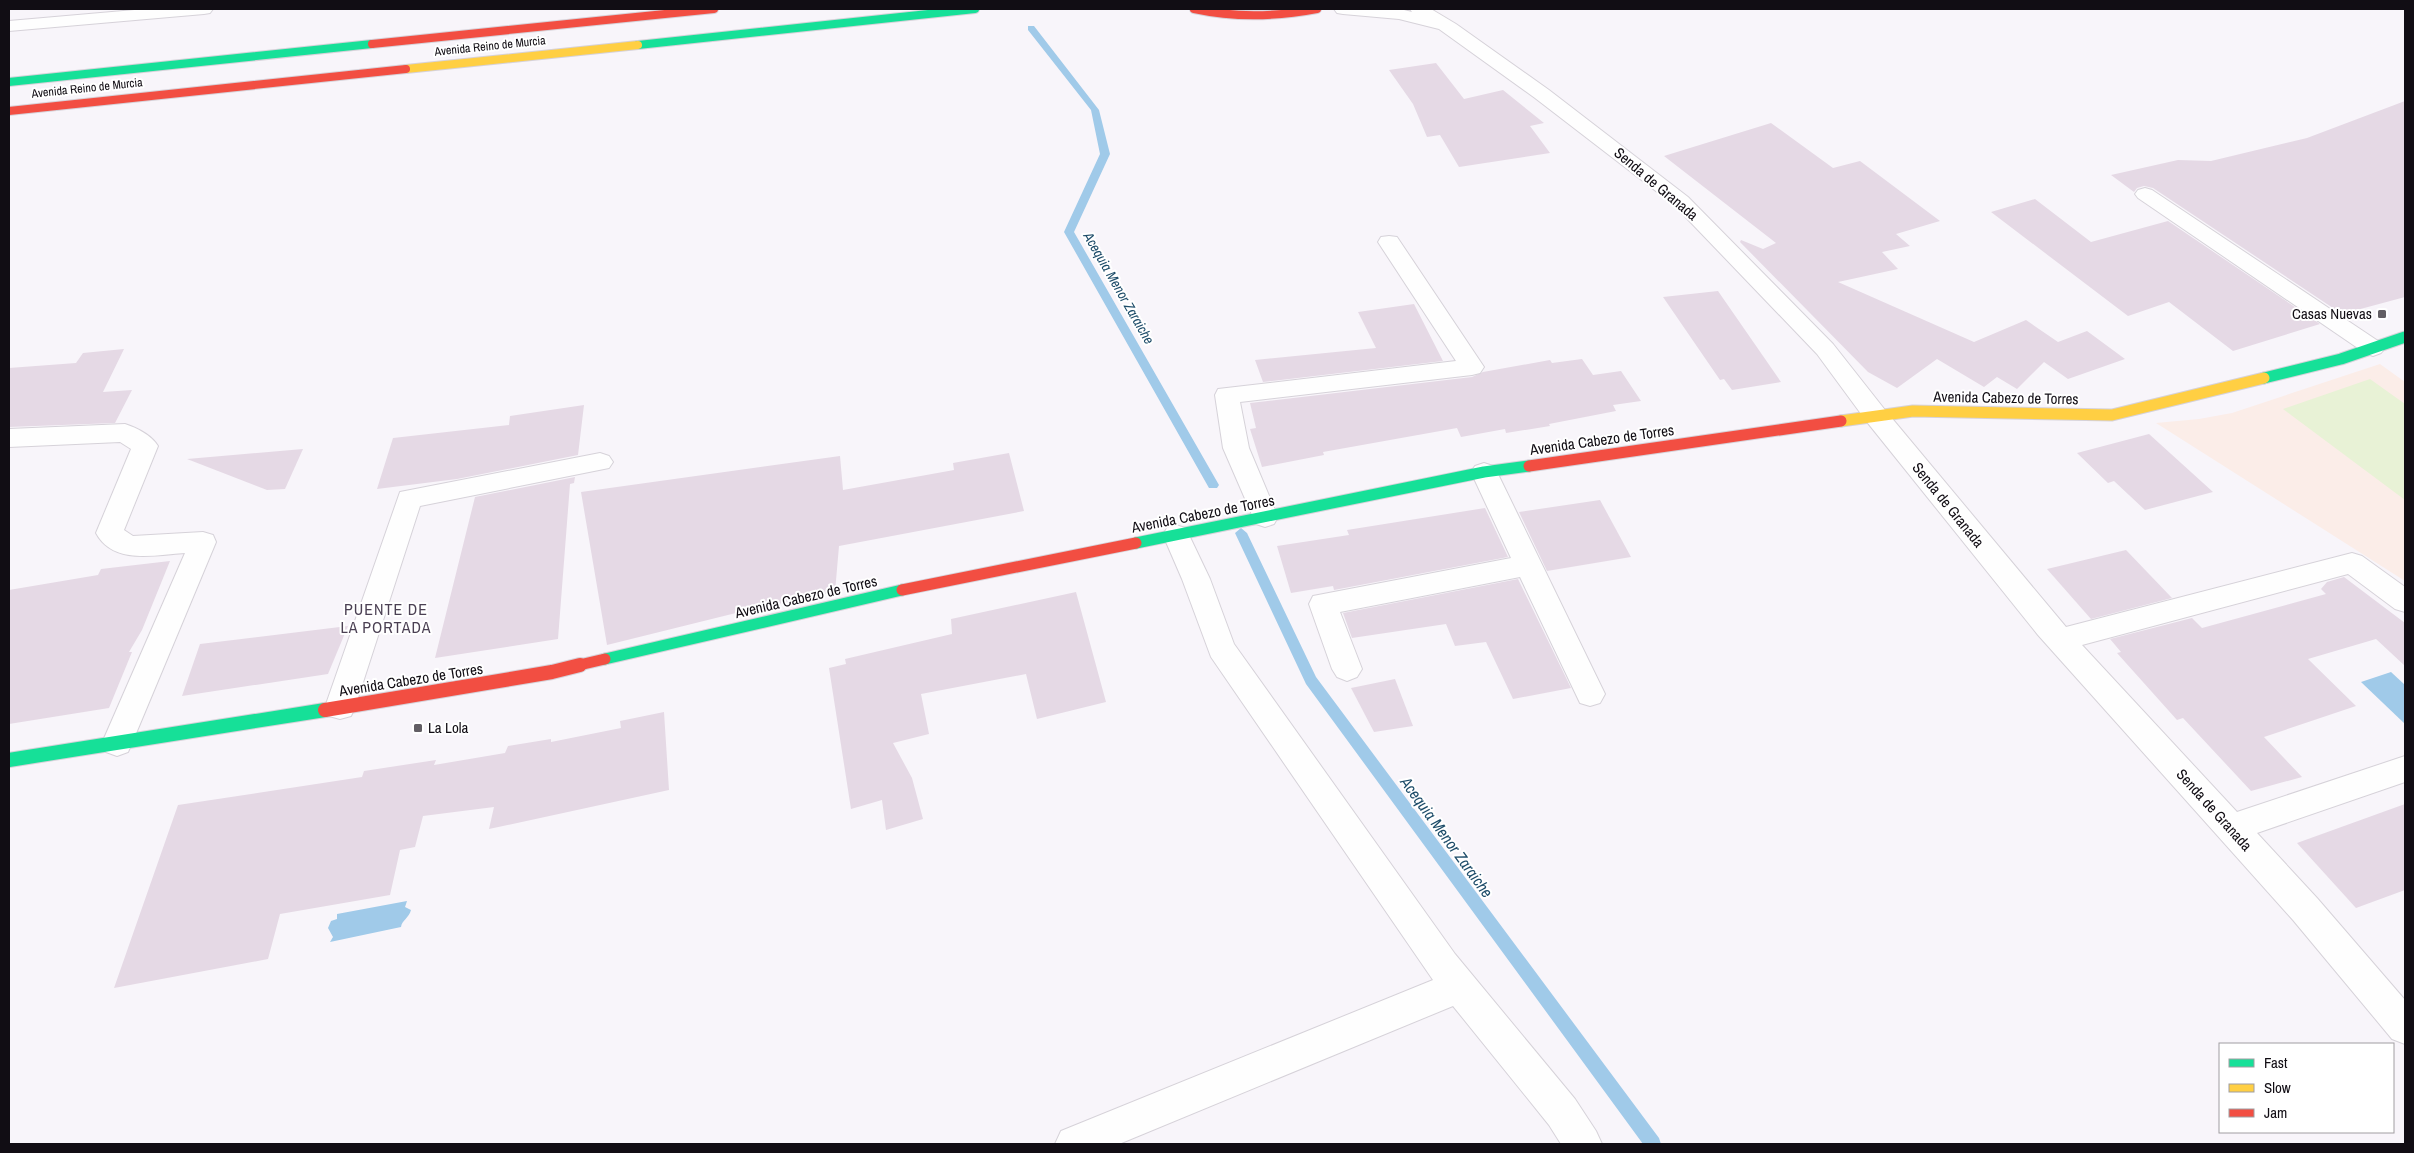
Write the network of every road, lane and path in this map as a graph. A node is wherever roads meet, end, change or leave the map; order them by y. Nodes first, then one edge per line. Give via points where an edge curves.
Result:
1 (204, 9) edge
2 (714, 9) edge
3 (974, 9) edge
4 (1194, 9) edge
5 (1317, 9) edge
6 (1342, 9) edge
7 (1419, 9) edge
8 (9, 26) edge
9 (1450, 28) junction
10 (9, 82) edge
11 (9, 111) edge
12 (2145, 194) dead end
13 (1389, 242) dead end
14 (2405, 337) edge
15 (2373, 348) junction
16 (1876, 416) junction
17 (9, 438) edge
18 (600, 462) dead end
19 (1484, 472) junction
20 (1265, 517) junction
21 (1176, 535) junction
22 (1528, 565) junction
23 (2405, 601) edge
24 (2060, 640) junction
25 (1347, 669) dead end
26 (1590, 694) dead end
27 (340, 707) junction
28 (117, 743) junction
29 (9, 760) edge
30 (2405, 769) edge
31 (2230, 828) junction
32 (1460, 986) junction
33 (2405, 1027) edge
34 (1074, 1144) edge
35 (1584, 1144) edge

1 - 8 street
2 - 10 street, Avenida Reino de Murcia
3 - 11 street, Avenida Reino de Murcia
4 - 5 street via 1246,18 1286,16
6 - 9 street, Senda de Granada via 1400,14
7 - 9 street, Senda de Granada
9 - 16 street, Senda de Granada via 1542,94 1680,201 1825,349
12 - 15 street
13 - 20 street via 1472,367 1227,395 1236,448
14 - 15 street, Avenida Cabezo de Torres
15 - 16 street, Avenida Cabezo de Torres via 2341,359 2112,415 1930,411
16 - 19 street, Avenida Cabezo de Torres
16 - 24 street, Senda de Granada
17 - 28 street via 125,433 145,446 109,533 128,546 203,542
18 - 27 street via 409,499
19 - 20 street, Avenida Cabezo de Torres
19 - 22 street
20 - 21 street, Avenida Cabezo de Torres
21 - 27 street, Avenida Cabezo de Torres via 855,600 552,672
21 - 32 street via 1221,649 1408,917
22 - 25 street via 1323,604
22 - 26 street
23 - 24 street via 2352,563
24 - 31 street, Senda de Granada
27 - 28 street, Avenida Cabezo de Torres
28 - 29 street, Avenida Cabezo de Torres
30 - 31 street
31 - 33 street, Senda de Granada
32 - 34 street
32 - 35 street

